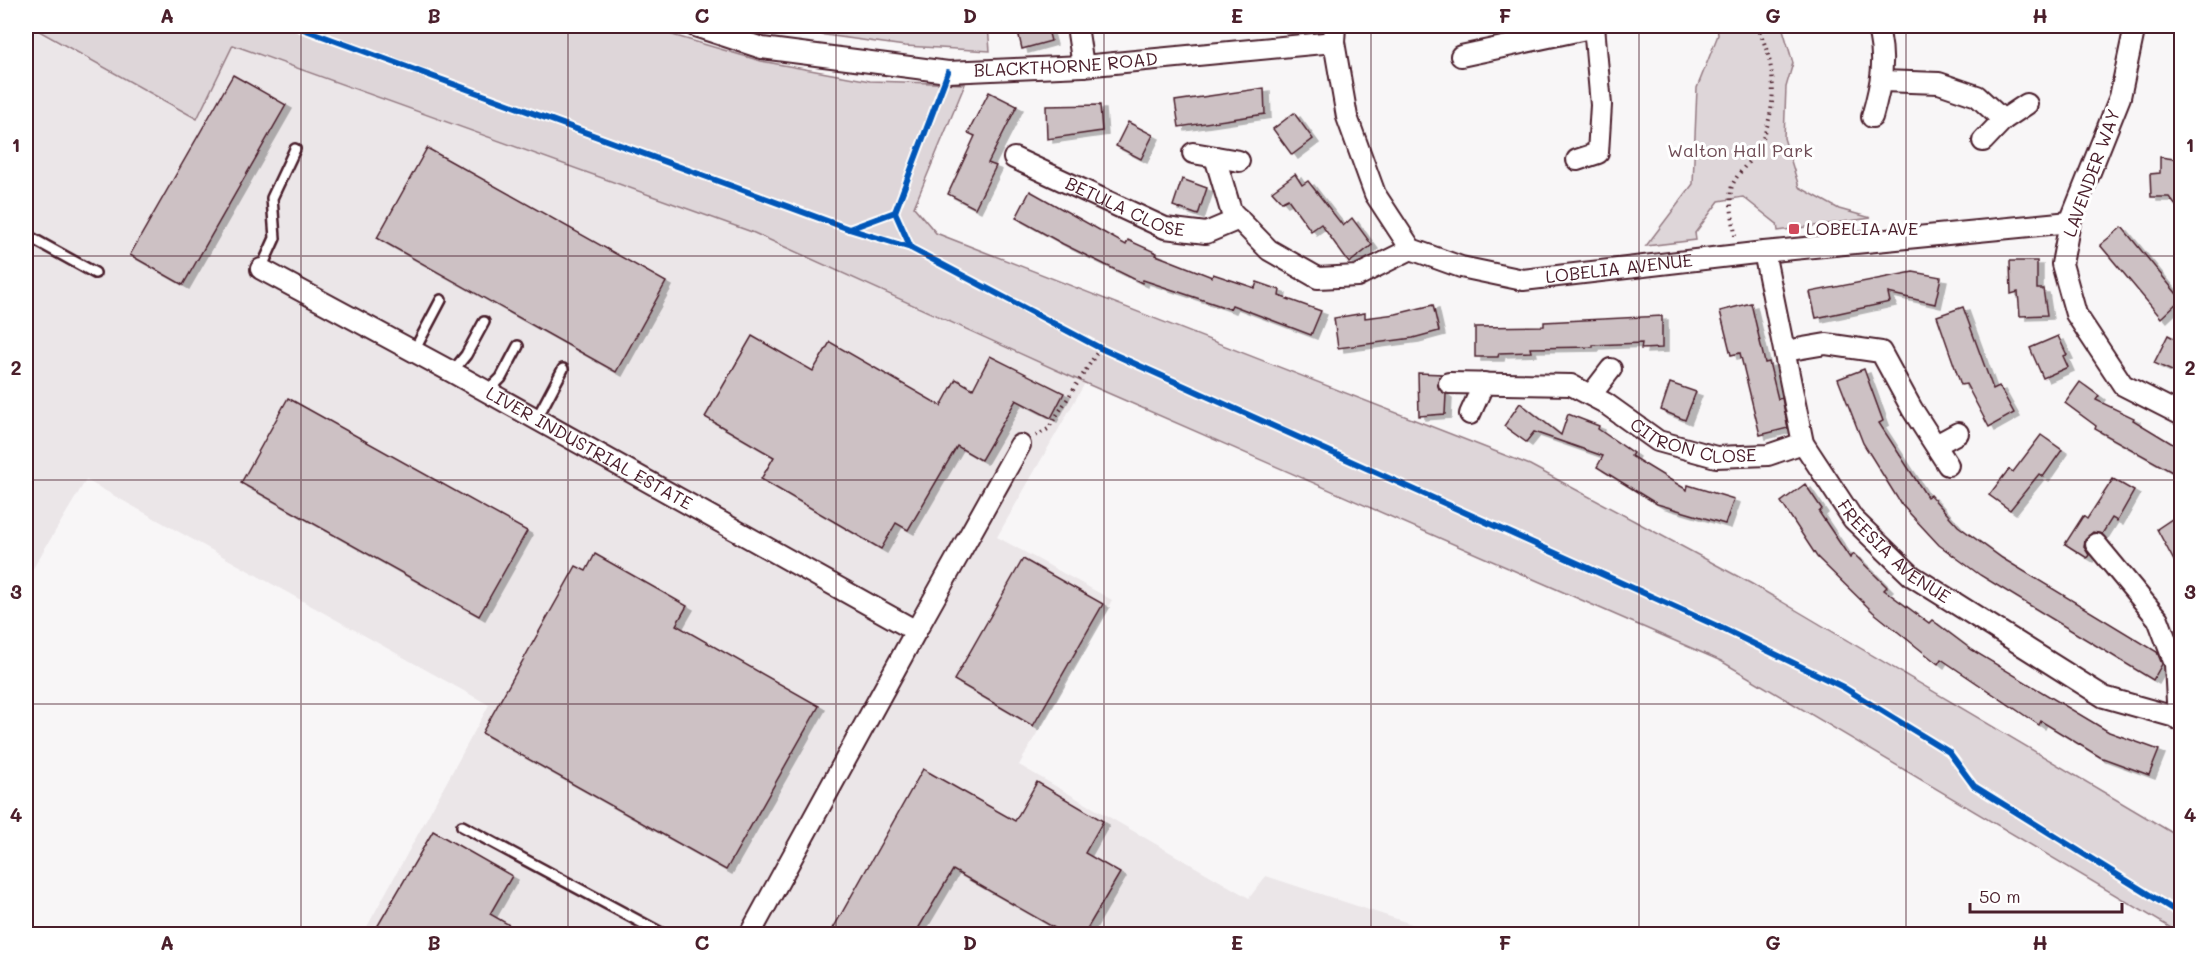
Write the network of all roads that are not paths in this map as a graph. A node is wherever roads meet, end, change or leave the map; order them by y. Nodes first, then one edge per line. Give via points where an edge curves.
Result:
1 (695, 26) edge
2 (1077, 26) edge
3 (1594, 26) edge
4 (1877, 26) edge
5 (2135, 26) edge
6 (1334, 34) edge
7 (1461, 56) dead end
8 (1083, 66) junction
9 (1882, 81) junction
10 (2027, 104) dead end
11 (1872, 117) dead end
12 (2003, 120) junction
13 (1983, 141) dead end
14 (295, 149) dead end
15 (1193, 153) dead end
16 (1215, 157) junction
17 (1014, 159) dead end
18 (1577, 160) dead end
19 (1239, 161) dead end
20 (1239, 219) junction
21 (2070, 222) junction
22 (26, 235) edge
23 (1411, 249) junction
24 (1764, 252) junction
25 (261, 269) joint
26 (95, 273) dead end
27 (441, 300) dead end
28 (484, 322) dead end
29 (518, 346) dead end
30 (414, 351) junction
31 (1785, 351) junction
32 (563, 369) dead end
33 (1611, 369) dead end
34 (452, 372) junction
35 (1449, 382) dead end
36 (1484, 383) junction
37 (488, 392) junction
38 (1591, 395) junction
39 (1470, 414) dead end
40 (2181, 415) edge
41 (536, 420) junction
42 (1958, 433) dead end
43 (1803, 443) junction
44 (1020, 445) road end
45 (1936, 445) junction
46 (1948, 465) dead end
47 (2096, 544) dead end
48 (916, 631) junction
49 (2180, 719) edge
50 (462, 826) dead end
51 (663, 934) edge
52 (750, 934) edge

1 - 8 street, BLACKTHORNE ROAD via 762,48 948,72
2 - 8 street
3 - 7 street
3 - 18 street via 1601,105 1598,153
4 - 9 street via 1883,45
5 - 21 street, LAVENDER WAY via 2120,98
6 - 8 street, BLACKTHORNE ROAD
6 - 23 street via 1347,117 1375,194
9 - 11 street
9 - 12 street via 1939,83 1977,96
10 - 12 street
12 - 13 street
14 - 25 lane via 272,198 275,238
15 - 16 street
16 - 19 street
16 - 20 street via 1231,211
17 - 20 street, BETULA CLOSE via 1165,228 1206,233
20 - 23 street via 1269,250 1318,278 1357,276
21 - 24 street, LOBELIA AVENUE
21 - 40 street, LAVENDER WAY via 2062,264 2076,314 2123,385
22 - 26 lane
23 - 24 street, LOBELIA AVENUE via 1461,267 1523,280
24 - 31 street, FREESIA AVENUE
25 - 30 street, LIVER INDUSTRIAL ESTATE
27 - 30 lane
28 - 34 lane
29 - 37 lane via 501,378
30 - 34 street, LIVER INDUSTRIAL ESTATE
31 - 43 street, FREESIA AVENUE
31 - 45 street via 1826,344 1881,352
32 - 41 lane
33 - 38 street
34 - 37 street, LIVER INDUSTRIAL ESTATE
35 - 36 street, CITRON CLOSE
36 - 38 street, CITRON CLOSE via 1571,385
36 - 39 street
37 - 41 street, LIVER INDUSTRIAL ESTATE
38 - 43 street, CITRON CLOSE via 1658,441 1716,457 1768,455
41 - 48 street, LIVER INDUSTRIAL ESTATE
42 - 45 street
43 - 49 street, FREESIA AVENUE via 1853,519 1912,576 2104,697
44 - 48 street
45 - 46 street
47 - 49 street via 2158,619 2175,664
48 - 52 street
50 - 51 lane

